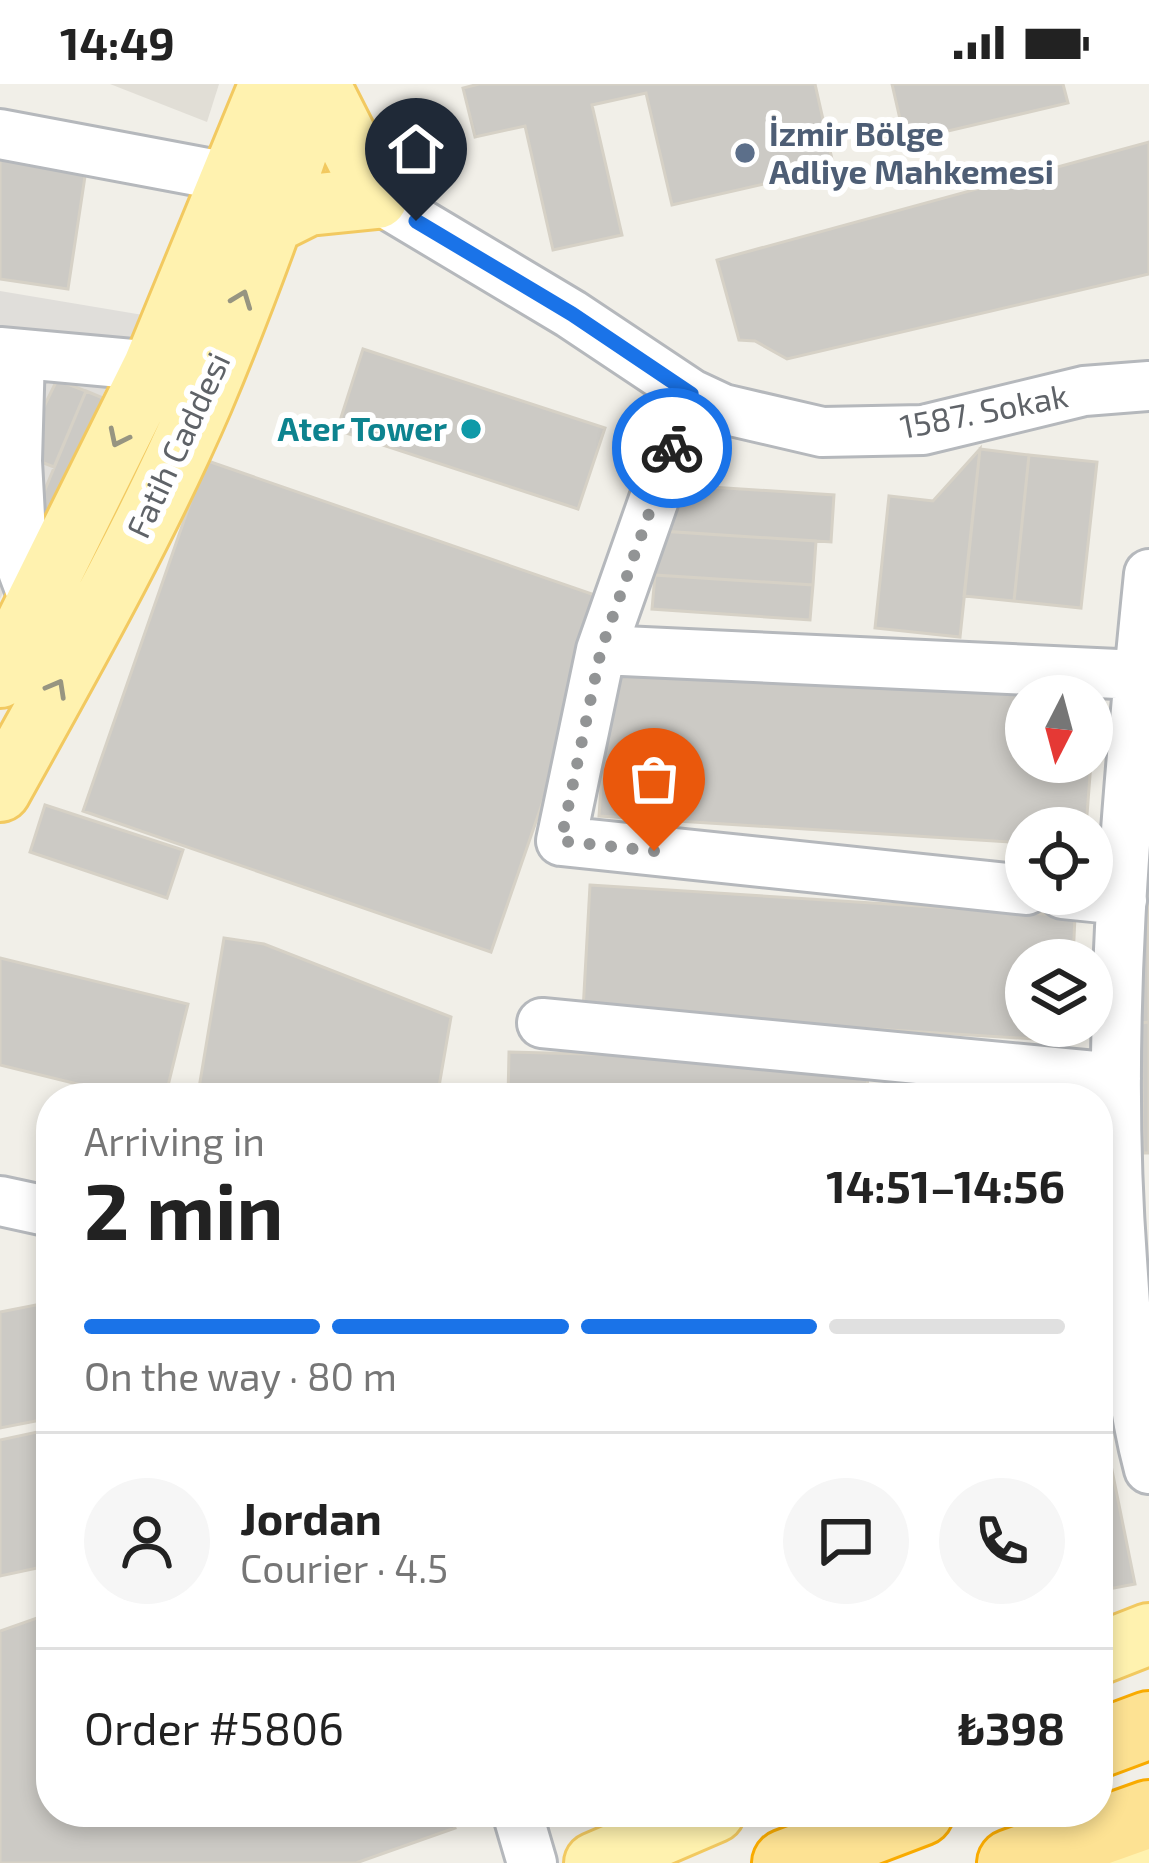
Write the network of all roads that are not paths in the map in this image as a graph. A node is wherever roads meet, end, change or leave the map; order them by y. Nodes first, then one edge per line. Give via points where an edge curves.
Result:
1 (308, 84) edge
2 (0, 134) edge
3 (234, 178) junction
4 (377, 198) junction
5 (272, 223) junction
6 (10, 353) edge
7 (154, 366) junction
8 (1149, 386) edge
9 (691, 394) junction
10 (1149, 574) edge
11 (40, 599) junction
12 (601, 650) junction
13 (1139, 675) junction
14 (0, 677) edge
15 (0, 791) edge
16 (1005, 888) edge
17 (1113, 899) edge
18 (1122, 900) junction
19 (542, 1024) dead end
20 (1116, 1078) junction
21 (0, 1201) edge
22 (36, 1209) edge
23 (1149, 1468) edge
24 (1149, 1634) edge
25 (1113, 1648) edge
26 (1149, 1725) edge
27 (1113, 1738) edge
28 (1149, 1814) edge
29 (521, 1827) edge
30 (679, 1827) edge
31 (881, 1827) edge
32 (1112, 1827) edge
33 (1113, 1827) edge
34 (1149, 1848) edge
35 (532, 1863) edge
36 (595, 1863) edge
37 (786, 1863) edge
38 (1011, 1863) edge
39 (1125, 1863) edge

1 - 3 main road, Fatih Caddesi
1 - 4 main road
1 - 5 main road, Fatih Caddesi
2 - 3 street
3 - 7 main road, Fatih Caddesi
4 - 5 main road via 308,205
4 - 9 street, 1587. Sokak
15 -> 5 main road, Fatih Caddesi via 201,403
6 - 7 street
6 - 11 street via 23,571
7 -> 11 main road, Fatih Caddesi
8 - 9 street, 1587. Sokak via 1084,392 923,430 822,432
9 - 12 street
10 - 13 street
11 - 14 main road, Fatih Caddesi
12 - 13 street
12 - 16 street via 561,841
13 - 18 street
17 - 18 street
18 - 20 street
19 - 20 street
20 - 23 street via 1133,1409
21 - 22 street
24 - 25 main road
26 - 27 highway
28 - 33 highway
29 - 35 street
30 - 36 main road
31 - 37 highway
32 - 38 highway
34 - 39 main road

